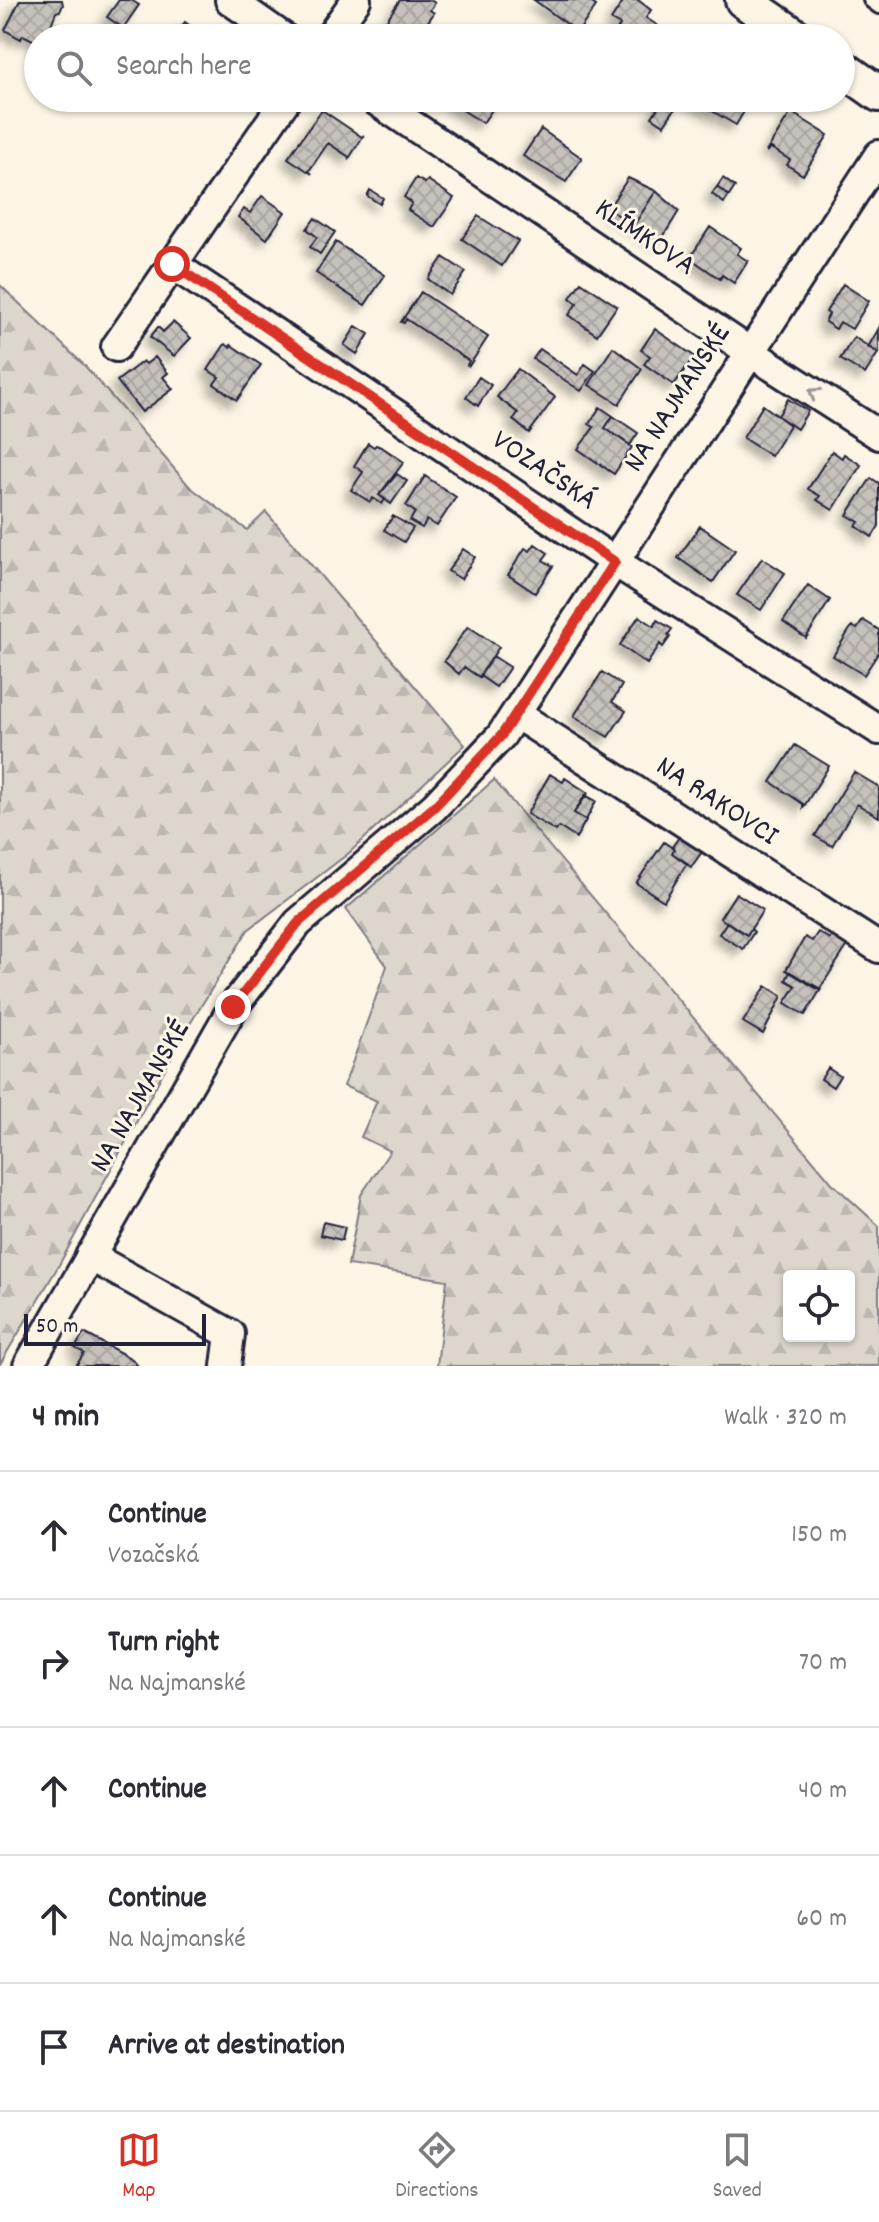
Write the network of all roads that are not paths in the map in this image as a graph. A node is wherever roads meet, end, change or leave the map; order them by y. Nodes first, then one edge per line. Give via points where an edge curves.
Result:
1 (230, 0) edge
2 (356, 0) edge
3 (743, 0) edge
4 (871, 0) edge
5 (879, 6) edge
6 (264, 24) edge
7 (339, 24) edge
8 (778, 24) edge
9 (855, 77) edge
10 (879, 94) edge
11 (277, 112) edge
12 (393, 112) edge
13 (879, 155) edge
14 (172, 264) junction
15 (116, 347) dead end
16 (750, 352) junction
17 (879, 435) edge
18 (615, 562) junction
19 (516, 714) junction
20 (879, 730) edge
21 (879, 948) edge
22 (90, 1256) junction
23 (28, 1366) edge
24 (226, 1366) edge

1 - 6 street
2 - 7 street
3 - 8 street
4 - 5 lane
9 - 10 street
11 - 14 street
12 - 16 street, KLÍMKOVA
13 - 16 street, NA NAJMANSKÉ
14 - 15 street
14 - 18 street, VOZAČSKÁ
17 -> 16 street, KLÍMKOVA
16 - 18 street, NA NAJMANSKÉ
18 - 19 street, NA NAJMANSKÉ
18 - 20 street, VOZAČSKÁ
19 - 21 street, NA RAKOVCI
19 - 22 street, NA NAJMANSKÉ via 434,807 298,923 233,1007
22 - 23 street, NA NAJMANSKÉ
22 - 24 street via 230,1334

